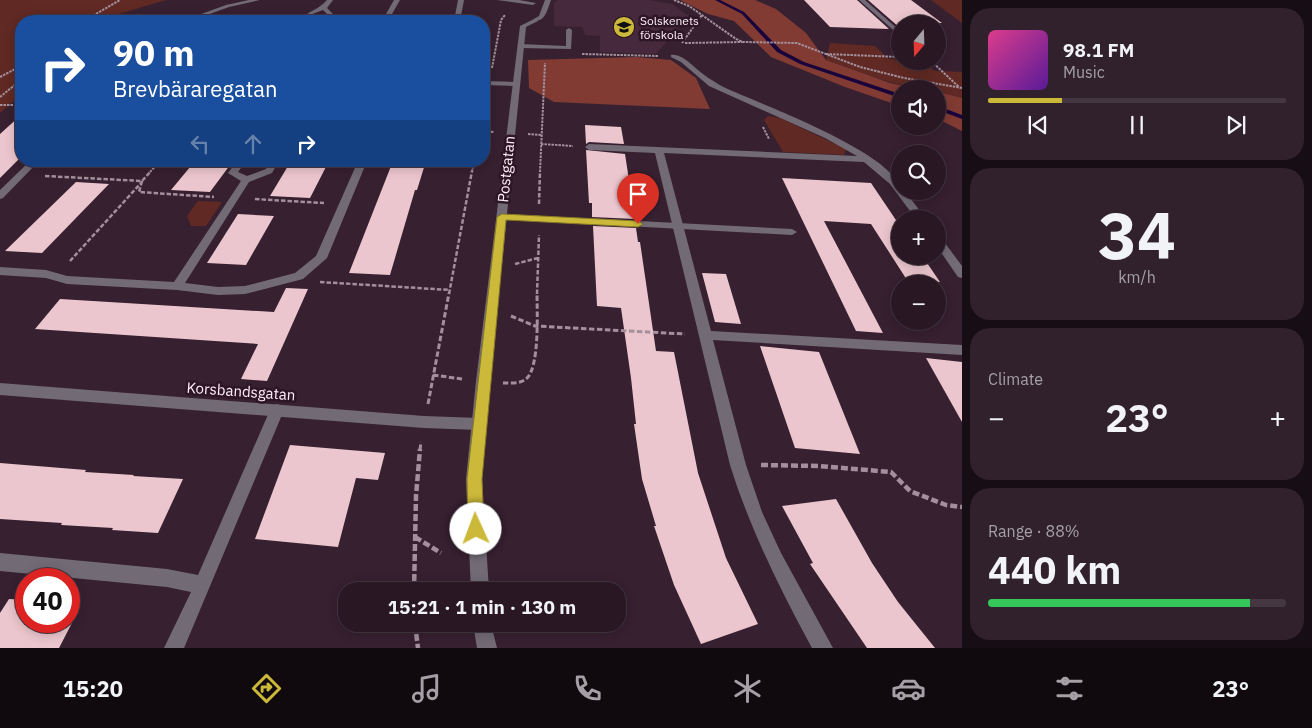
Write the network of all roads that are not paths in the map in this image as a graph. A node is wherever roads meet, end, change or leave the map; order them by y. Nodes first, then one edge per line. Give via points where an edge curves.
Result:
1 (257, 0) edge
2 (330, 0) edge
3 (397, 0) edge
4 (461, 0) edge
5 (500, 0) edge
6 (548, 0) edge
7 (862, 0) edge
8 (533, 2) dead end
9 (324, 8) junction
10 (202, 15) edge
11 (307, 15) edge
12 (329, 15) edge
13 (388, 15) edge
14 (458, 15) edge
15 (891, 26) edge
16 (568, 30) dead end
17 (520, 46) junction
18 (672, 56) road end
19 (490, 83) edge
20 (515, 84) junction
21 (588, 147) road end
22 (660, 150) junction
23 (868, 159) junction
24 (29, 167) edge
25 (238, 167) edge
26 (272, 167) edge
27 (360, 167) edge
28 (246, 180) junction
29 (0, 196) edge
30 (913, 210) edge
31 (502, 217) junction
32 (678, 226) junction
33 (792, 232) dead end
34 (946, 252) edge
35 (0, 271) edge
36 (962, 274) edge
37 (177, 286) junction
38 (706, 335) junction
39 (962, 350) edge
40 (0, 389) edge
41 (277, 410) junction
42 (479, 424) junction
43 (0, 562) edge
44 (480, 582) edge
45 (203, 585) junction
46 (484, 632) edge
47 (174, 648) edge
48 (487, 648) edge
49 (823, 648) edge

1 - 10 street
2 - 9 street
3 - 13 street
4 - 14 street
5 - 8 street
6 - 17 street, Postgatan via 542,17 523,26
7 - 15 street
9 - 11 street
9 - 12 street
16 - 17 street via 569,48
17 - 20 street, Postgatan
18 - 23 street via 712,84 828,136
19 - 20 street
20 - 31 street, Postgatan
21 - 22 street
22 - 23 street
22 - 32 street
23 - 30 street via 893,182
24 - 29 street
25 - 28 street via 233,173
26 - 28 street
27 - 37 street via 321,258 299,276 245,290 218,291
28 - 37 street
31 - 32 street
31 - 42 street, Postgatan
32 - 33 street
32 - 38 street
34 - 36 street
35 - 37 street via 46,274 67,280
38 - 39 street
38 - 49 street via 748,499 793,595
40 - 41 street, Korsbandsgatan
41 - 42 street, Korsbandsgatan
41 - 45 street
42 - 44 street, Postgatan via 474,479
43 - 45 street via 167,578
45 - 47 street
46 - 48 street

